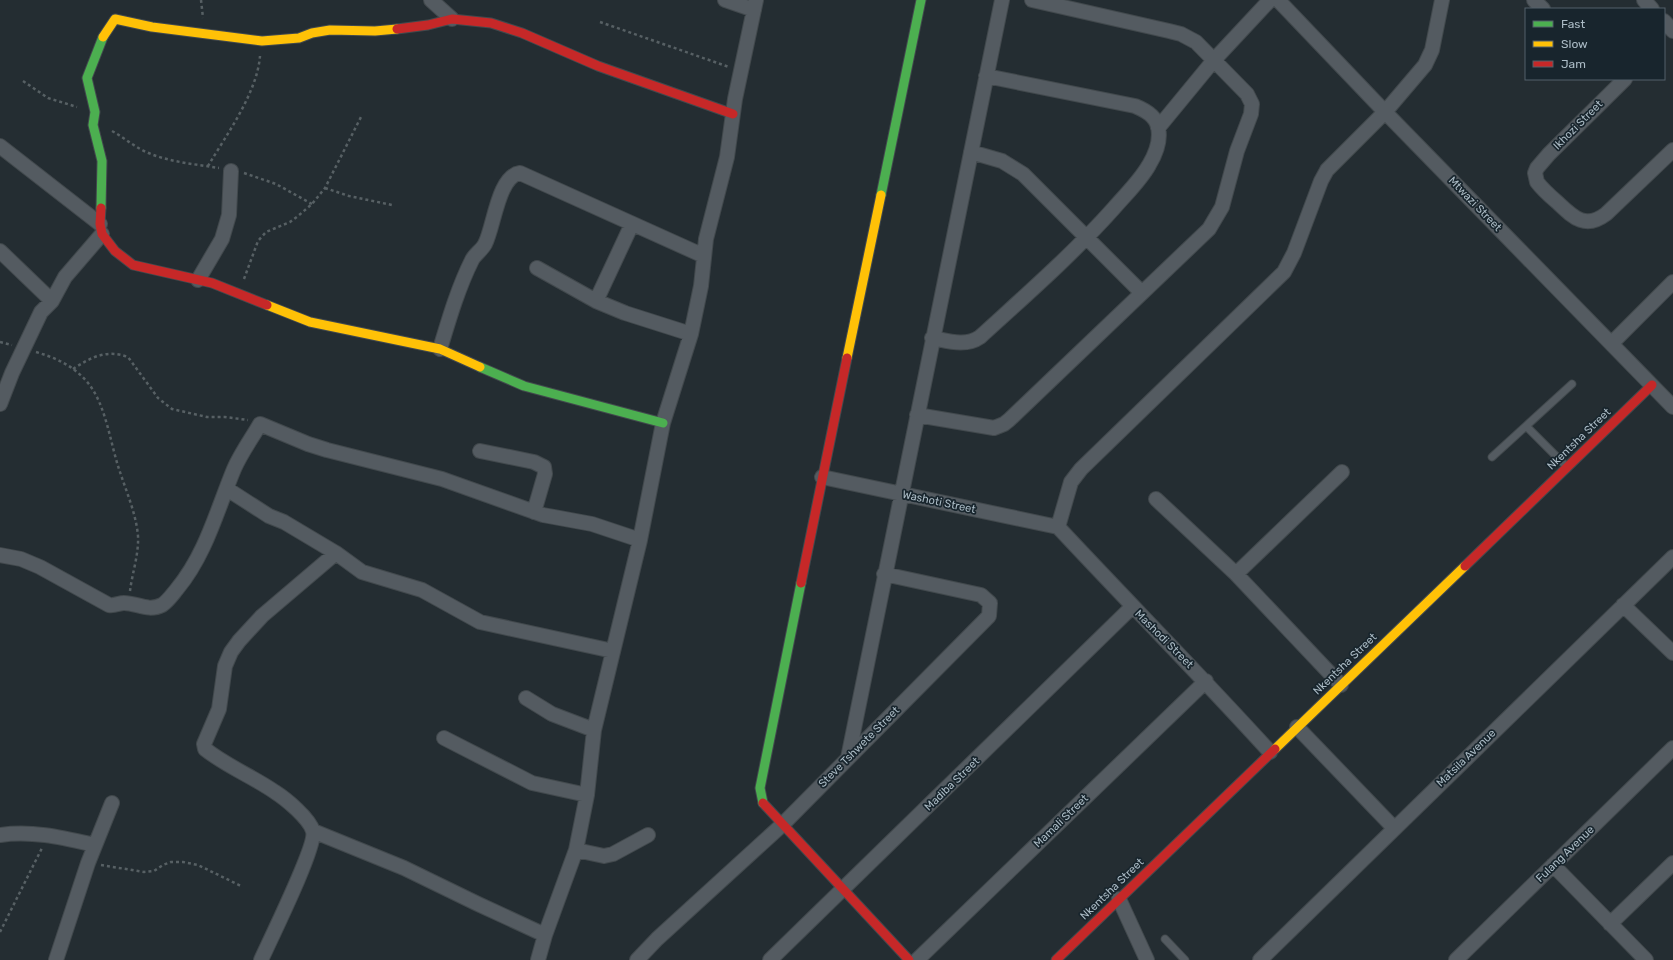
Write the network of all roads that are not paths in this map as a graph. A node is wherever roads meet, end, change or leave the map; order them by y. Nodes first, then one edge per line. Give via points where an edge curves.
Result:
1 (430, 0) edge
2 (725, 0) edge
3 (921, 0) edge
4 (1002, 0) edge
5 (1032, 0) edge
6 (1270, 0) edge
7 (1278, 0) edge
8 (1442, 0) edge
9 (1534, 0) edge
10 (1644, 0) edge
11 (755, 5) edge
12 (1541, 8) edge
13 (1651, 8) edge
14 (452, 19) junction
15 (1665, 22) edge
16 (1673, 31) edge
17 (1665, 39) edge
18 (1214, 60) junction
19 (986, 76) junction
20 (1616, 82) edge
21 (1385, 112) junction
22 (733, 114) junction
23 (1158, 128) junction
24 (0, 146) edge
25 (1673, 150) edge
26 (971, 152) junction
27 (231, 170) road end
28 (632, 224) junction
29 (101, 229) junction
30 (1087, 239) junction
31 (0, 251) edge
32 (704, 256) junction
33 (537, 268) dead end
34 (198, 280) junction
35 (1673, 282) edge
36 (1142, 293) junction
37 (52, 300) junction
38 (596, 301) junction
39 (691, 334) junction
40 (932, 338) junction
41 (1612, 343) junction
42 (440, 349) junction
43 (1572, 384) dead end
44 (1652, 385) junction
45 (0, 404) edge
46 (1673, 407) edge
47 (917, 415) junction
48 (663, 423) junction
49 (1527, 426) junction
50 (480, 451) dead end
51 (1492, 457) dead end
52 (1567, 467) junction
53 (1342, 472) dead end
54 (822, 477) junction
55 (227, 489) junction
56 (901, 494) junction
57 (1156, 498) dead end
58 (534, 512) junction
59 (1058, 527) junction
60 (640, 540) junction
61 (336, 553) junction
62 (0, 555) edge
63 (1673, 557) edge
64 (884, 574) junction
65 (1236, 574) junction
66 (1623, 605) junction
67 (1132, 606) junction
68 (613, 651) junction
69 (1673, 653) edge
70 (1206, 681) junction
71 (1341, 685) junction
72 (526, 698) dead end
73 (1296, 727) junction
74 (594, 730) junction
75 (444, 738) dead end
76 (1673, 748) edge
77 (1270, 752) junction
78 (848, 758) junction
79 (587, 795) junction
80 (112, 803) dead end
81 (783, 824) junction
82 (1394, 828) junction
83 (313, 831) junction
84 (0, 835) edge
85 (648, 835) dead end
86 (95, 845) junction
87 (576, 850) junction
88 (1673, 863) edge
89 (1553, 865) junction
90 (843, 890) junction
91 (1120, 899) junction
92 (1610, 924) junction
93 (545, 935) junction
94 (1166, 939) dead end
95 (1643, 959) edge
96 (56, 960) edge
97 (261, 960) edge
98 (538, 960) edge
99 (637, 960) edge
100 (770, 960) edge
101 (909, 960) edge
102 (917, 960) edge
103 (1056, 960) edge
104 (1147, 960) edge
105 (1185, 960) edge
106 (1260, 960) edge
107 (1456, 960) edge

1 - 14 street
2 - 11 street
3 - 54 street
4 - 19 street
5 - 18 street via 1181,34 1196,42
6 - 18 street
7 - 21 street, Mtwazi Street
8 - 21 street via 1429,57 1420,72
9 - 12 street
10 - 13 street
11 - 22 street
14 - 22 street via 491,23 522,33 598,66
14 - 29 street via 400,29 330,30 299,38 262,41 152,27 115,19 104,34 87,78 95,112 93,125 102,161
15 - 16 street
16 - 17 street
18 - 23 street
18 - 36 street via 1248,94 1252,104 1251,114 1237,151 1222,207 1209,229
19 - 23 street via 1135,106 1150,114
19 - 26 street
20 - 25 street, Ikhozi Street via 1538,168 1535,173 1541,188 1571,215 1585,222 1594,221 1606,214
21 - 41 street, Mtwazi Street
21 - 59 street via 1327,170 1284,272 1081,469 1071,482
22 - 32 street via 727,157
23 - 30 street via 1157,146 1148,166
24 - 29 street
26 - 30 street via 1013,166
26 - 40 street
27 - 34 street via 230,215 222,240
28 - 32 street
28 - 38 street
28 - 42 street via 520,173 512,176 500,199 485,244 472,260 461,286
29 - 34 street via 116,251 133,265
29 - 37 street via 65,277
30 - 36 street
30 - 40 street via 976,340 960,343
31 - 37 street
32 - 39 street
33 - 38 street
34 - 42 street via 240,293 310,322
35 - 41 street
36 - 47 street via 1004,424 994,428
37 - 45 street via 41,312
38 - 39 street
39 - 48 street
40 - 47 street
41 - 44 street, Mtwazi Street
42 - 48 street via 524,386
43 - 49 lane
44 - 46 street, Mtwazi Street
44 - 52 street, Nkentsha Street
47 - 56 street
48 - 60 street
49 - 51 lane
49 - 52 lane
50 - 58 street via 534,462 544,467 545,474
52 - 71 street, Nkentsha Street
53 - 65 street
54 - 56 street, Washoti Street
54 - 81 street via 760,788 763,803
55 - 58 street via 235,468 260,424 308,444 442,479
55 - 61 street via 269,516
55 - 62 street via 197,562 162,605 148,608 123,603 117,606 109,605 40,567 21,559
56 - 59 street, Washoti Street
56 - 64 street
57 - 65 street
58 - 60 street via 592,524
59 - 67 street, Mashodi Street
60 - 68 street
61 - 68 street via 362,572 422,590 486,624
61 - 83 street via 262,616 231,652 225,666 219,709 204,744 205,749 219,760 276,793 304,818
63 - 66 street, Matsila Avenue
64 - 78 street
64 - 78 street, Steve Tshwete Street via 981,596 990,603 990,612 986,620
65 - 71 street
66 - 69 street
66 - 82 street, Matsila Avenue
67 - 70 street, Mashodi Street
67 - 90 street, Madiba Street
68 - 74 street
70 - 77 street, Mashodi Street
70 - 102 street, Mamali Street
71 - 73 street, Nkentsha Street
72 - 74 street via 552,714
73 - 77 street, Nkentsha Street
73 - 82 street
74 - 79 street
75 - 79 street via 532,783
76 - 89 street, Fulang Avenue
77 - 91 street, Nkentsha Street
78 - 81 street, Steve Tshwete Street
79 - 87 street
80 - 86 street
81 - 90 street
81 - 99 street, Steve Tshwete Street
82 - 106 street, Matsila Avenue
83 - 93 street via 404,868
83 - 97 street via 304,864
84 - 86 street via 28,833
85 - 87 street via 613,854 604,856
86 - 96 street
87 - 93 street
88 - 92 street
89 - 92 street
89 - 107 street, Fulang Avenue
90 - 100 street, Madiba Street
90 - 101 street
91 - 103 street, Nkentsha Street
91 - 104 street
92 - 95 street
93 - 98 street
94 - 105 lane

